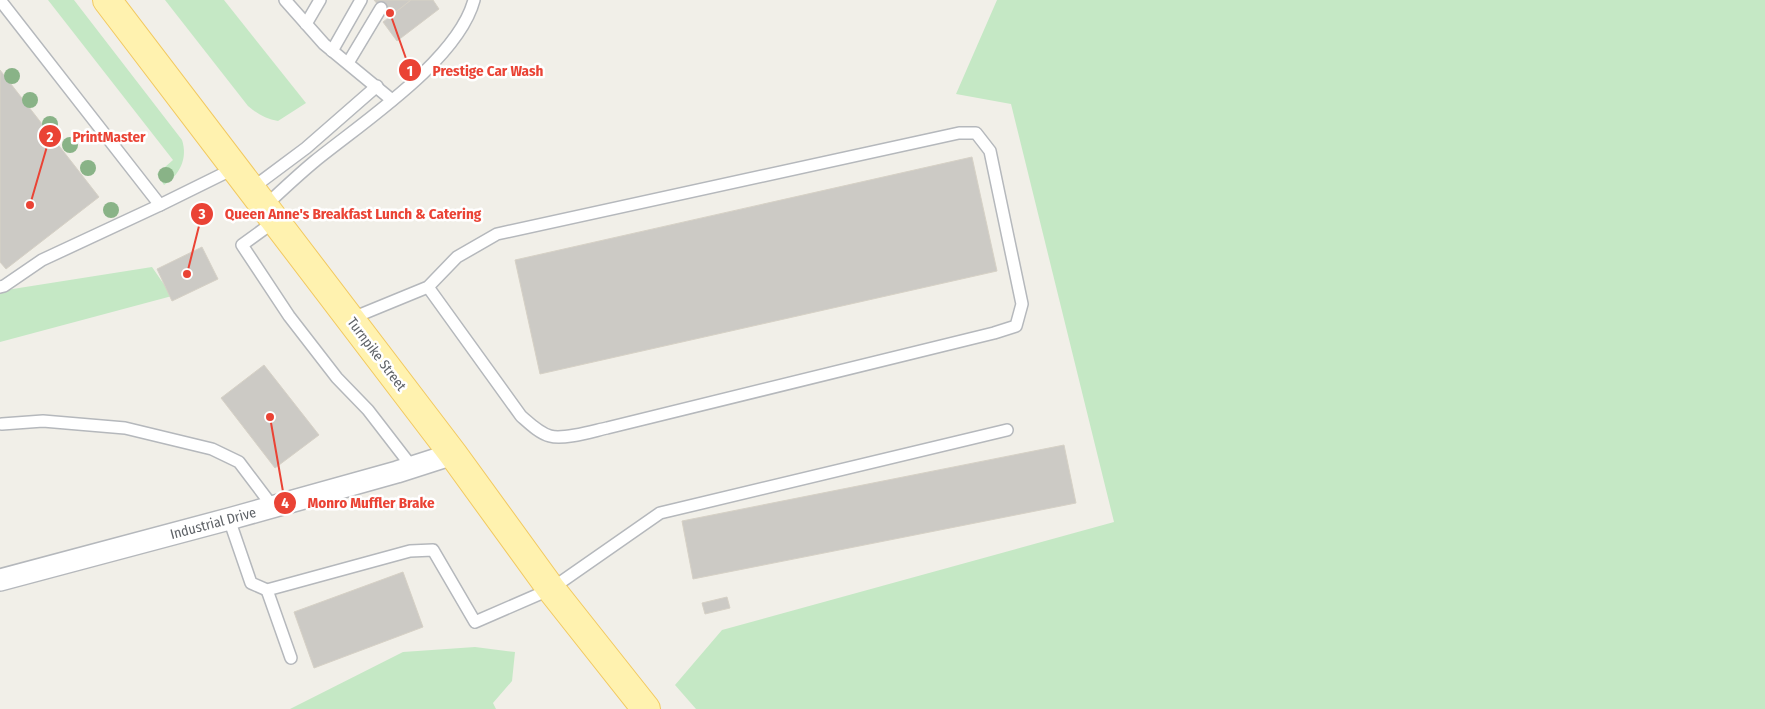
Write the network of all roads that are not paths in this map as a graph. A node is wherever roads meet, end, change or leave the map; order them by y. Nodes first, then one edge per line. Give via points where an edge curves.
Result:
1 (0, 0) edge
2 (107, 0) edge
3 (320, 0) edge
4 (361, 0) edge
5 (474, 0) edge
6 (291, 2) edge
7 (380, 8) dead end
8 (306, 24) junction
9 (332, 51) junction
10 (348, 63) junction
11 (377, 86) junction
12 (392, 100) junction
13 (235, 168) junction
14 (160, 205) junction
15 (263, 206) junction
16 (0, 287) edge
17 (428, 287) junction
18 (350, 319) junction
19 (2, 424) dead end
20 (1007, 430) dead end
21 (453, 454) junction
22 (412, 467) junction
23 (273, 507) junction
24 (229, 519) junction
25 (0, 580) edge
26 (552, 589) junction
27 (267, 590) junction
28 (290, 658) dead end
29 (646, 709) edge

1 - 14 lane
2 - 13 main road, Turnpike Street
3 - 8 lane
4 - 9 lane
5 - 12 lane via 449,46
6 - 8 lane
7 - 10 lane
8 - 9 lane
9 - 10 lane
10 - 11 lane
11 - 12 lane
11 - 15 lane via 306,148
12 - 15 lane
13 - 14 lane
13 - 15 main road, Turnpike Street
14 - 16 lane via 42,260
15 - 18 main road, Turnpike Street
15 - 22 lane via 242,245 289,316
17 - 17 lane via 457,257 497,234 958,133 976,133 990,151 1022,304 1016,326 994,333 608,428 550,436 521,416
17 - 18 lane
18 - 21 main road, Turnpike Street
19 - 23 lane via 43,422 125,428 212,449 238,462
20 - 26 lane via 660,513
21 - 22 street, Industrial Drive
21 - 26 main road, Turnpike Street
22 - 23 street, Industrial Drive
23 - 24 street, Industrial Drive
24 - 25 street, Industrial Drive
24 - 27 lane via 252,583
26 - 27 lane via 475,622 433,550 410,551
26 - 29 main road, Turnpike Street
27 - 28 lane

